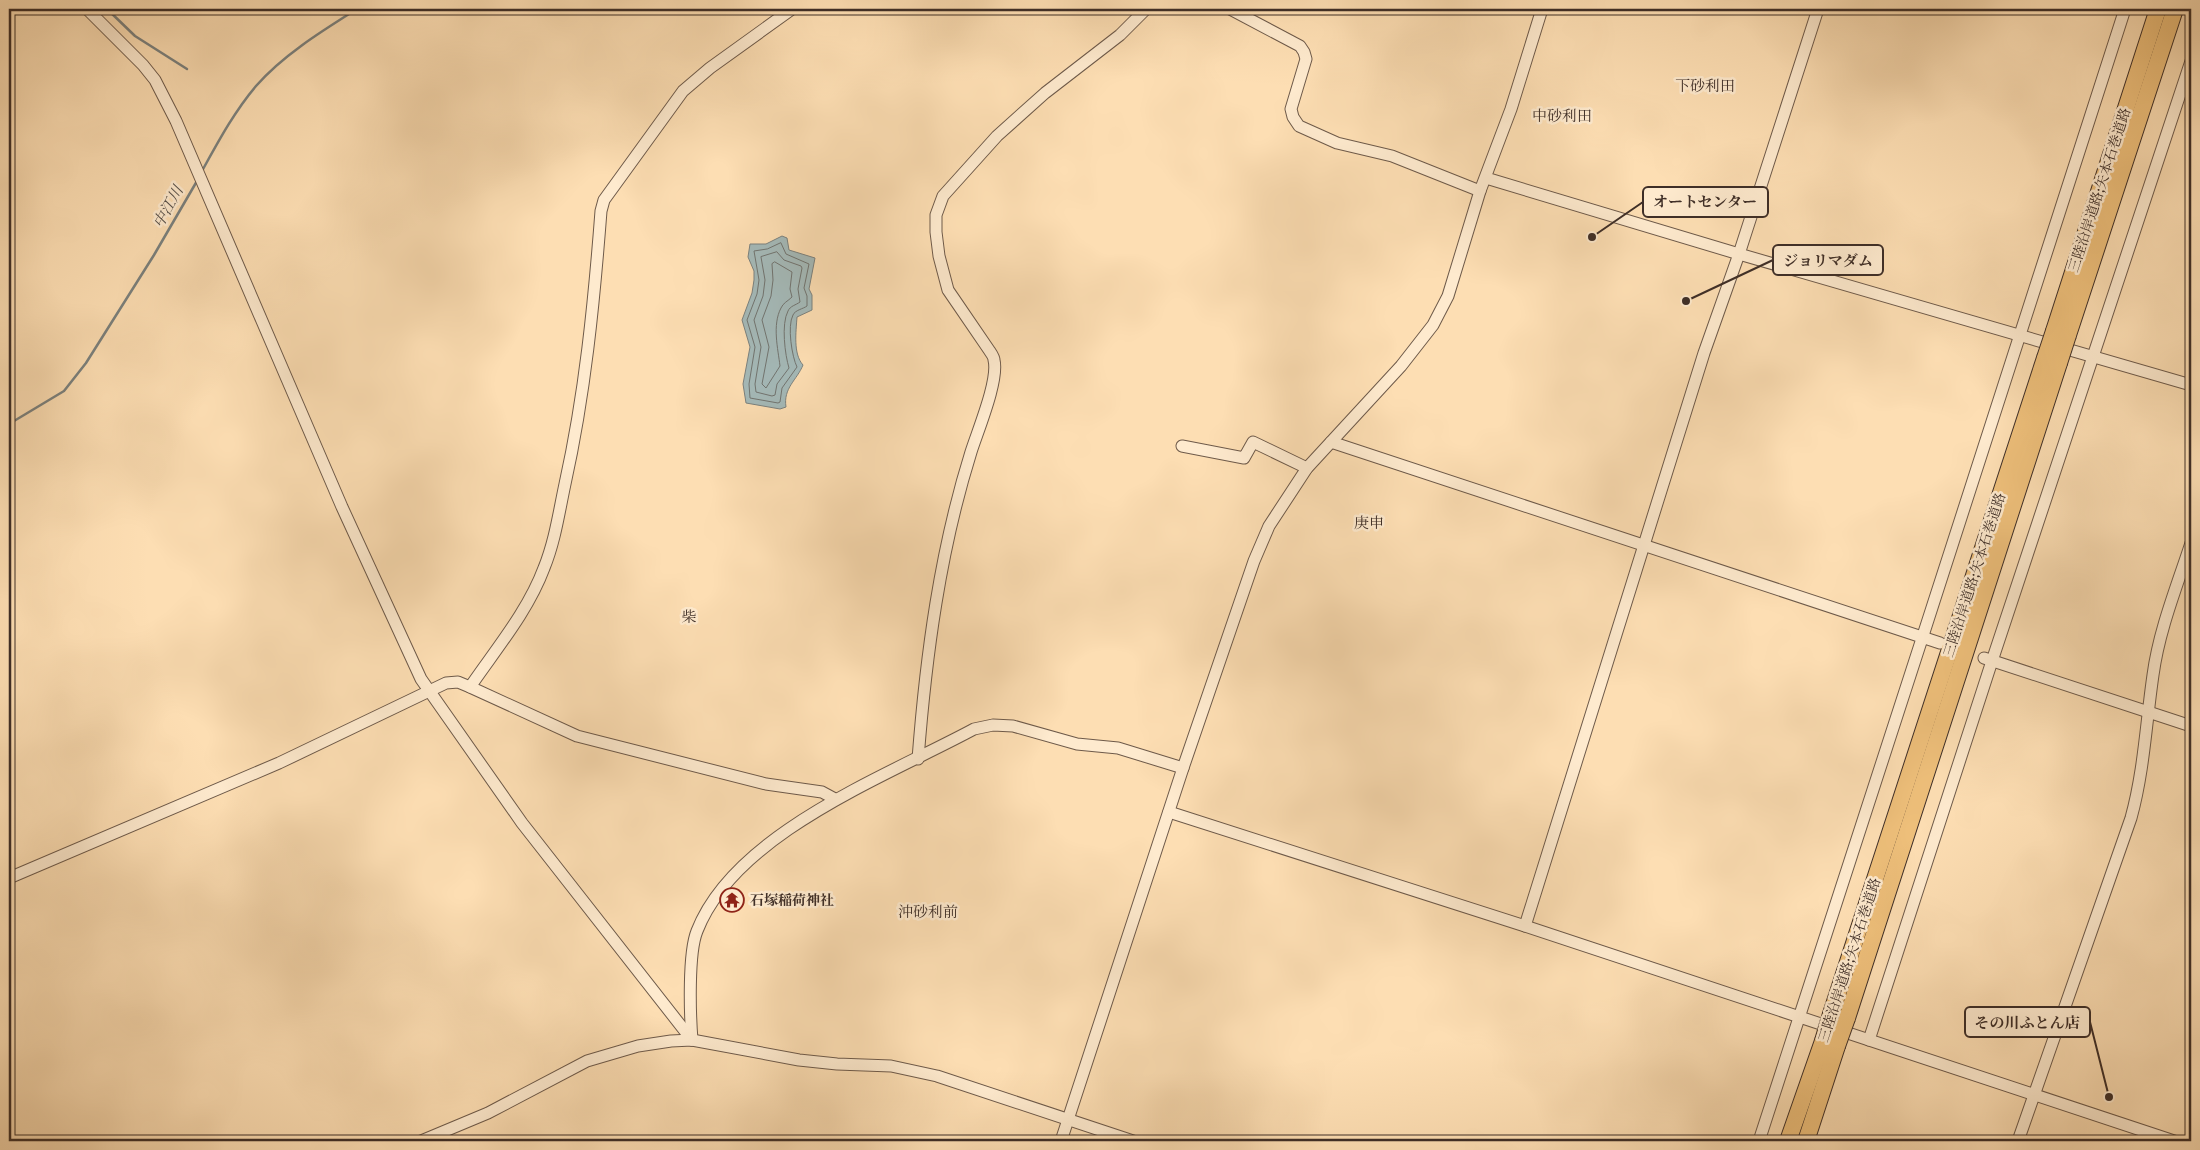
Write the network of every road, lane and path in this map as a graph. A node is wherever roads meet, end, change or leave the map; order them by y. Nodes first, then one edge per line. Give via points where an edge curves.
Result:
1 (87, 9) edge
2 (792, 9) edge
3 (1146, 9) edge
4 (1230, 9) edge
5 (1542, 9) edge
6 (1818, 9) edge
7 (2125, 9) edge
8 (2158, 9) edge
9 (2174, 9) edge
10 (2191, 61) edge
11 (1486, 178) junction
12 (1480, 191) junction
13 (1739, 254) junction
14 (2061, 333) junction
15 (2018, 336) junction
16 (2092, 357) junction
17 (2191, 385) edge
18 (1331, 442) junction
19 (1182, 446) dead end
20 (1307, 468) junction
21 (2191, 543) edge
22 (1645, 546) junction
23 (1924, 638) junction
24 (1940, 643) dead end
25 (1988, 659) junction
26 (470, 686) junction
27 (428, 690) junction
28 (2149, 712) junction
29 (2191, 726) edge
30 (918, 759) junction
31 (1183, 768) junction
32 (835, 799) junction
33 (1169, 812) junction
34 (9, 878) edge
35 (1525, 926) junction
36 (1800, 1018) junction
37 (692, 1040) junction
38 (1870, 1040) junction
39 (1830, 1044) junction
40 (2033, 1095) junction
41 (1068, 1120) junction
42 (421, 1141) edge
43 (1062, 1141) edge
44 (1132, 1141) edge
45 (1759, 1141) edge
46 (1788, 1141) edge
47 (1806, 1141) edge
48 (2018, 1141) edge
49 (2174, 1141) edge

1 - 27 street via 155,80 192,158 342,507
2 - 26 street via 683,91 604,200 577,431 554,535 530,598
3 - 30 street via 1120,35 1045,92 997,136 943,196 936,216 939,256 948,290 989,350 994,360 994,379 969,458 943,566 923,688
4 - 12 street via 1300,46 1304,52 1306,59 1292,109 1299,126 1337,143 1392,156
5 - 11 street
6 - 13 street
7 - 15 street
8 - 14 highway, 三陸沿岸道路;矢本石巻道路
9 - 14 highway, 三陸沿岸道路;矢本石巻道路
10 - 16 street
11 - 12 street
11 - 13 street
12 - 18 street via 1448,296 1434,324 1407,360
13 - 15 street
13 - 22 street via 1704,353
14 - 39 highway, 三陸沿岸道路;矢本石巻道路, bridge
15 - 16 street
15 - 23 street
16 - 17 street
16 - 25 street
18 - 20 street
18 - 22 street
19 - 20 street via 1244,458 1253,442
20 - 31 street via 1269,526 1254,561
21 - 28 street via 2160,640
22 - 23 street
22 - 35 street
23 - 24 street
23 - 36 street
25 - 28 street
25 - 38 street
26 - 27 street via 446,683
26 - 32 street via 577,736 766,784 822,792
27 - 34 street via 279,764
27 - 37 street via 522,823
28 - 29 street
28 - 40 street via 2140,787 2131,818
30 - 31 street via 974,730 992,725 1013,726 1077,744 1118,748
30 - 32 street
31 - 33 street
32 - 37 street via 782,833 726,882 710,904 696,932 692,967
33 - 35 street
33 - 41 street
35 - 36 street
36 - 38 street
36 - 45 street
37 - 41 street via 799,1060 891,1066 938,1076
37 - 42 street via 638,1046 587,1062 488,1113
38 - 40 street
39 - 46 highway, 三陸沿岸道路;矢本石巻道路
39 - 47 highway, 三陸沿岸道路;矢本石巻道路
40 - 48 street
40 - 49 street
41 - 43 street
41 - 44 street

